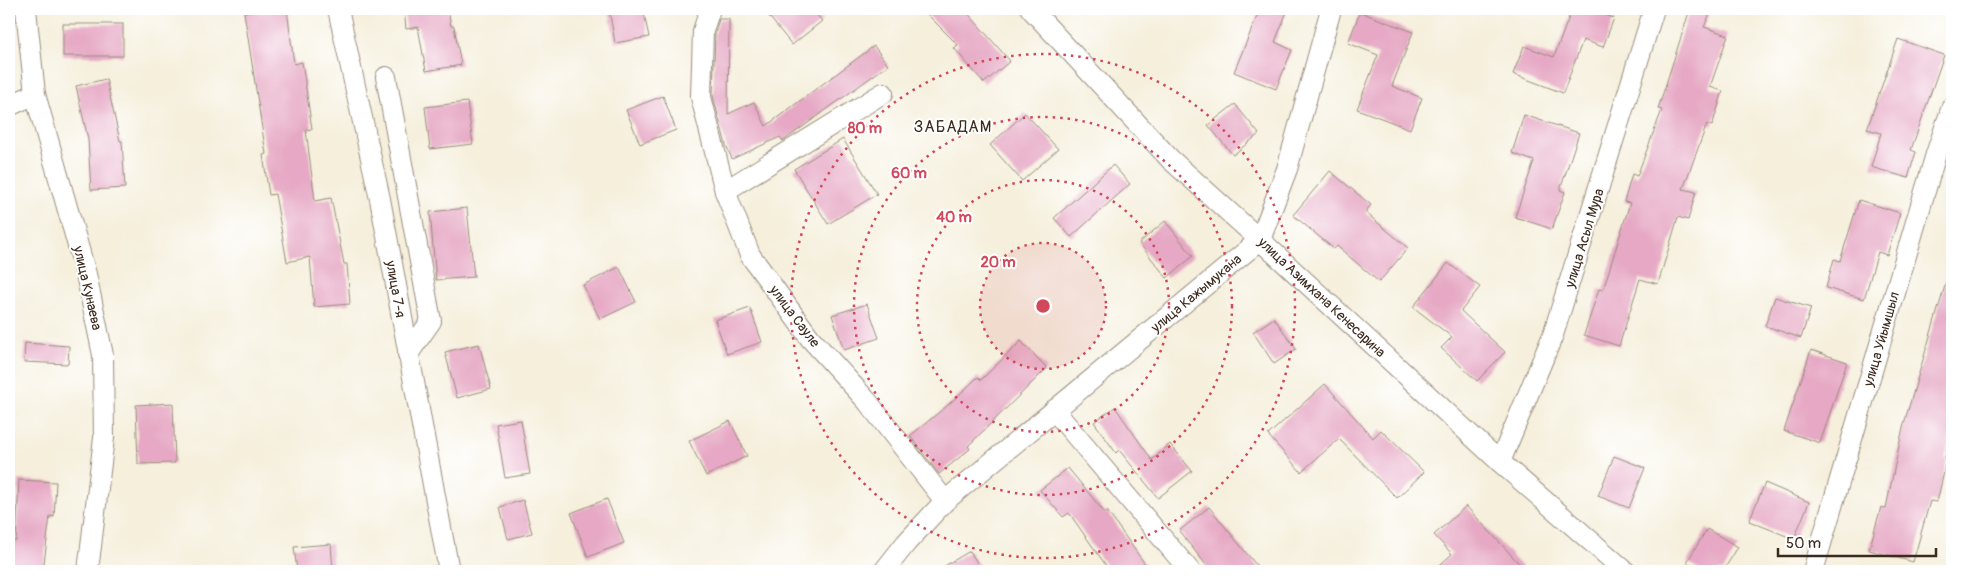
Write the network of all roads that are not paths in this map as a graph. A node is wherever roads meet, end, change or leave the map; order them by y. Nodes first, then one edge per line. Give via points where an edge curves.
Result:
1 (26, 9) edge
2 (338, 9) edge
3 (710, 9) edge
4 (1031, 9) edge
5 (1330, 9) edge
6 (1654, 9) edge
7 (386, 77) dead end
8 (883, 92) dead end
9 (35, 94) junction
10 (9, 106) edge
11 (1952, 108) edge
12 (725, 191) junction
13 (1260, 240) junction
14 (408, 354) junction
15 (1054, 410) junction
16 (1500, 462) junction
17 (945, 501) junction
18 (88, 571) edge
19 (449, 571) edge
20 (884, 571) edge
21 (1190, 571) edge
22 (1625, 571) edge
23 (1813, 571) edge

1 - 9 street, улица Кунаева
2 - 14 street, улица 7-я via 380,200
3 - 12 street, улица Сауле via 702,31 701,97
4 - 13 street, улица Азимхана Кенесарина via 1170,159
5 - 13 street, улица Кажымукана via 1287,169
6 - 16 street, улица Асыл Мура via 1553,335
7 - 14 street via 431,321
8 - 12 street
9 - 10 street
9 - 18 street, улица Кунаева via 86,274 103,355 104,438
11 - 23 street, улица Уйымшыл
12 - 17 street, улица Сауле via 750,255 810,338 867,401
13 - 15 street, улица Кажымукана
13 - 16 street, улица Азимхана Кенесарина
14 - 19 street, улица 7-я
15 - 17 street, улица Кажымукана
15 - 21 street
16 - 22 street, улица Азимхана Кенесарина
17 - 20 street

